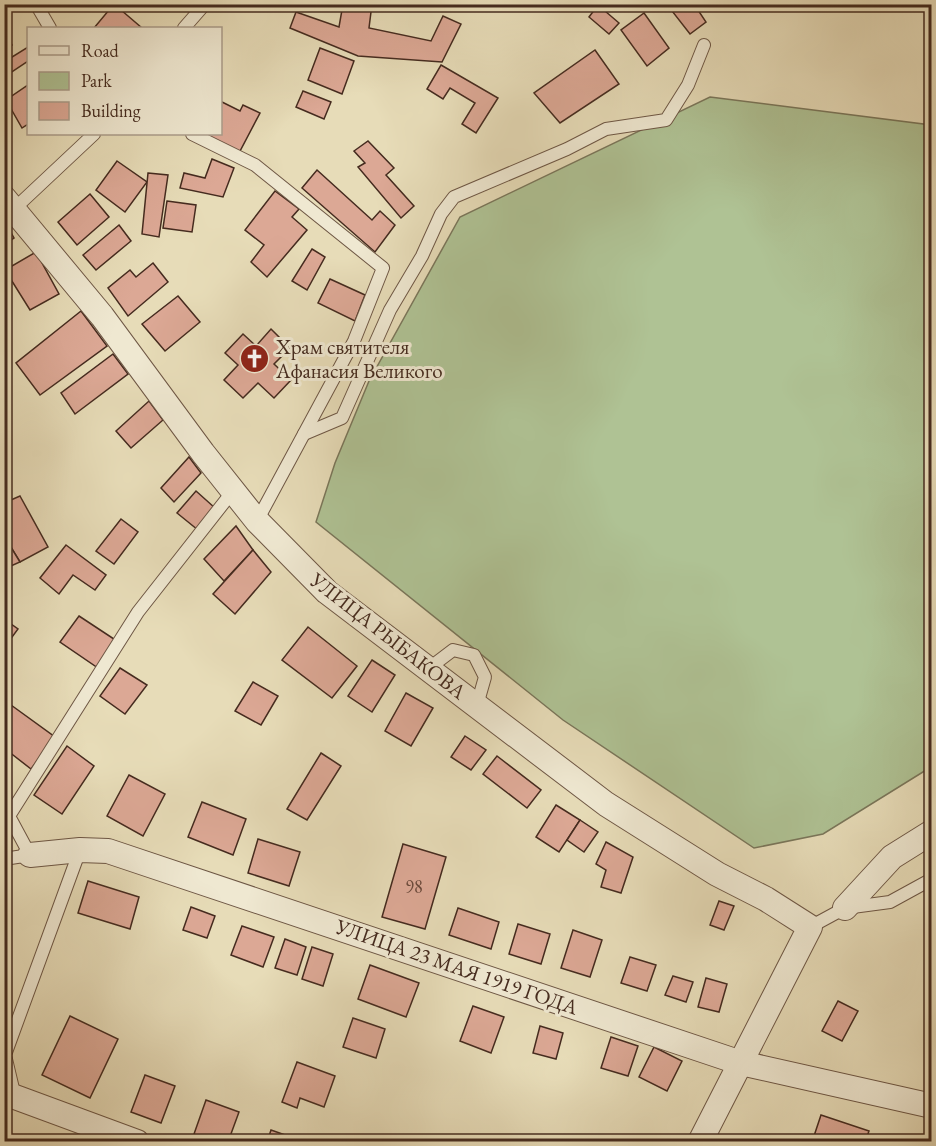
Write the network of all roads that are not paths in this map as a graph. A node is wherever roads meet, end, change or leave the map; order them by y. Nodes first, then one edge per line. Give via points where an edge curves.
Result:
1 (36, 4) edge
2 (205, 4) edge
3 (49, 27) edge
4 (185, 27) edge
5 (704, 45) dead end
6 (93, 135) edge
7 (194, 135) edge
8 (9, 204) edge
9 (304, 434) junction
10 (233, 491) junction
11 (257, 521) junction
12 (428, 669) junction
13 (477, 705) junction
14 (7, 814) edge
15 (932, 832) edge
16 (80, 850) junction
17 (30, 855) junction
18 (4, 859) edge
19 (932, 879) edge
20 (845, 908) junction
21 (810, 927) junction
22 (741, 1063) junction
23 (15, 1097) joint
24 (932, 1106) edge
25 (137, 1142) edge
26 (700, 1142) edge

1 - 3 lane
2 - 4 lane
5 - 9 lane via 688,85 666,120 606,129 454,197 390,310 342,418
6 - 8 lane
7 - 9 lane via 255,165 383,268 354,341
8 - 10 street, УЛИЦА РЫБАКОВА via 102,316
9 - 11 lane
10 - 11 street, УЛИЦА РЫБАКОВА
10 - 14 lane via 138,612
11 - 12 street, УЛИЦА РЫБАКОВА via 327,592
12 - 13 street, УЛИЦА РЫБАКОВА
12 - 13 lane via 453,650 474,655 485,677
13 - 21 street, УЛИЦА РЫБАКОВА via 606,804
14 - 17 lane
15 - 20 street via 892,857
16 - 17 street, УЛИЦА 23 МАЯ 1919 ГОДА
16 - 22 street, УЛИЦА 23 МАЯ 1919 ГОДА via 108,850
16 - 23 lane via 5,1055
17 - 18 lane
19 - 20 lane via 890,902
20 - 21 lane
21 - 22 street
22 - 24 street, УЛИЦА 23 МАЯ 1919 ГОДА
22 - 26 street
23 - 25 street

